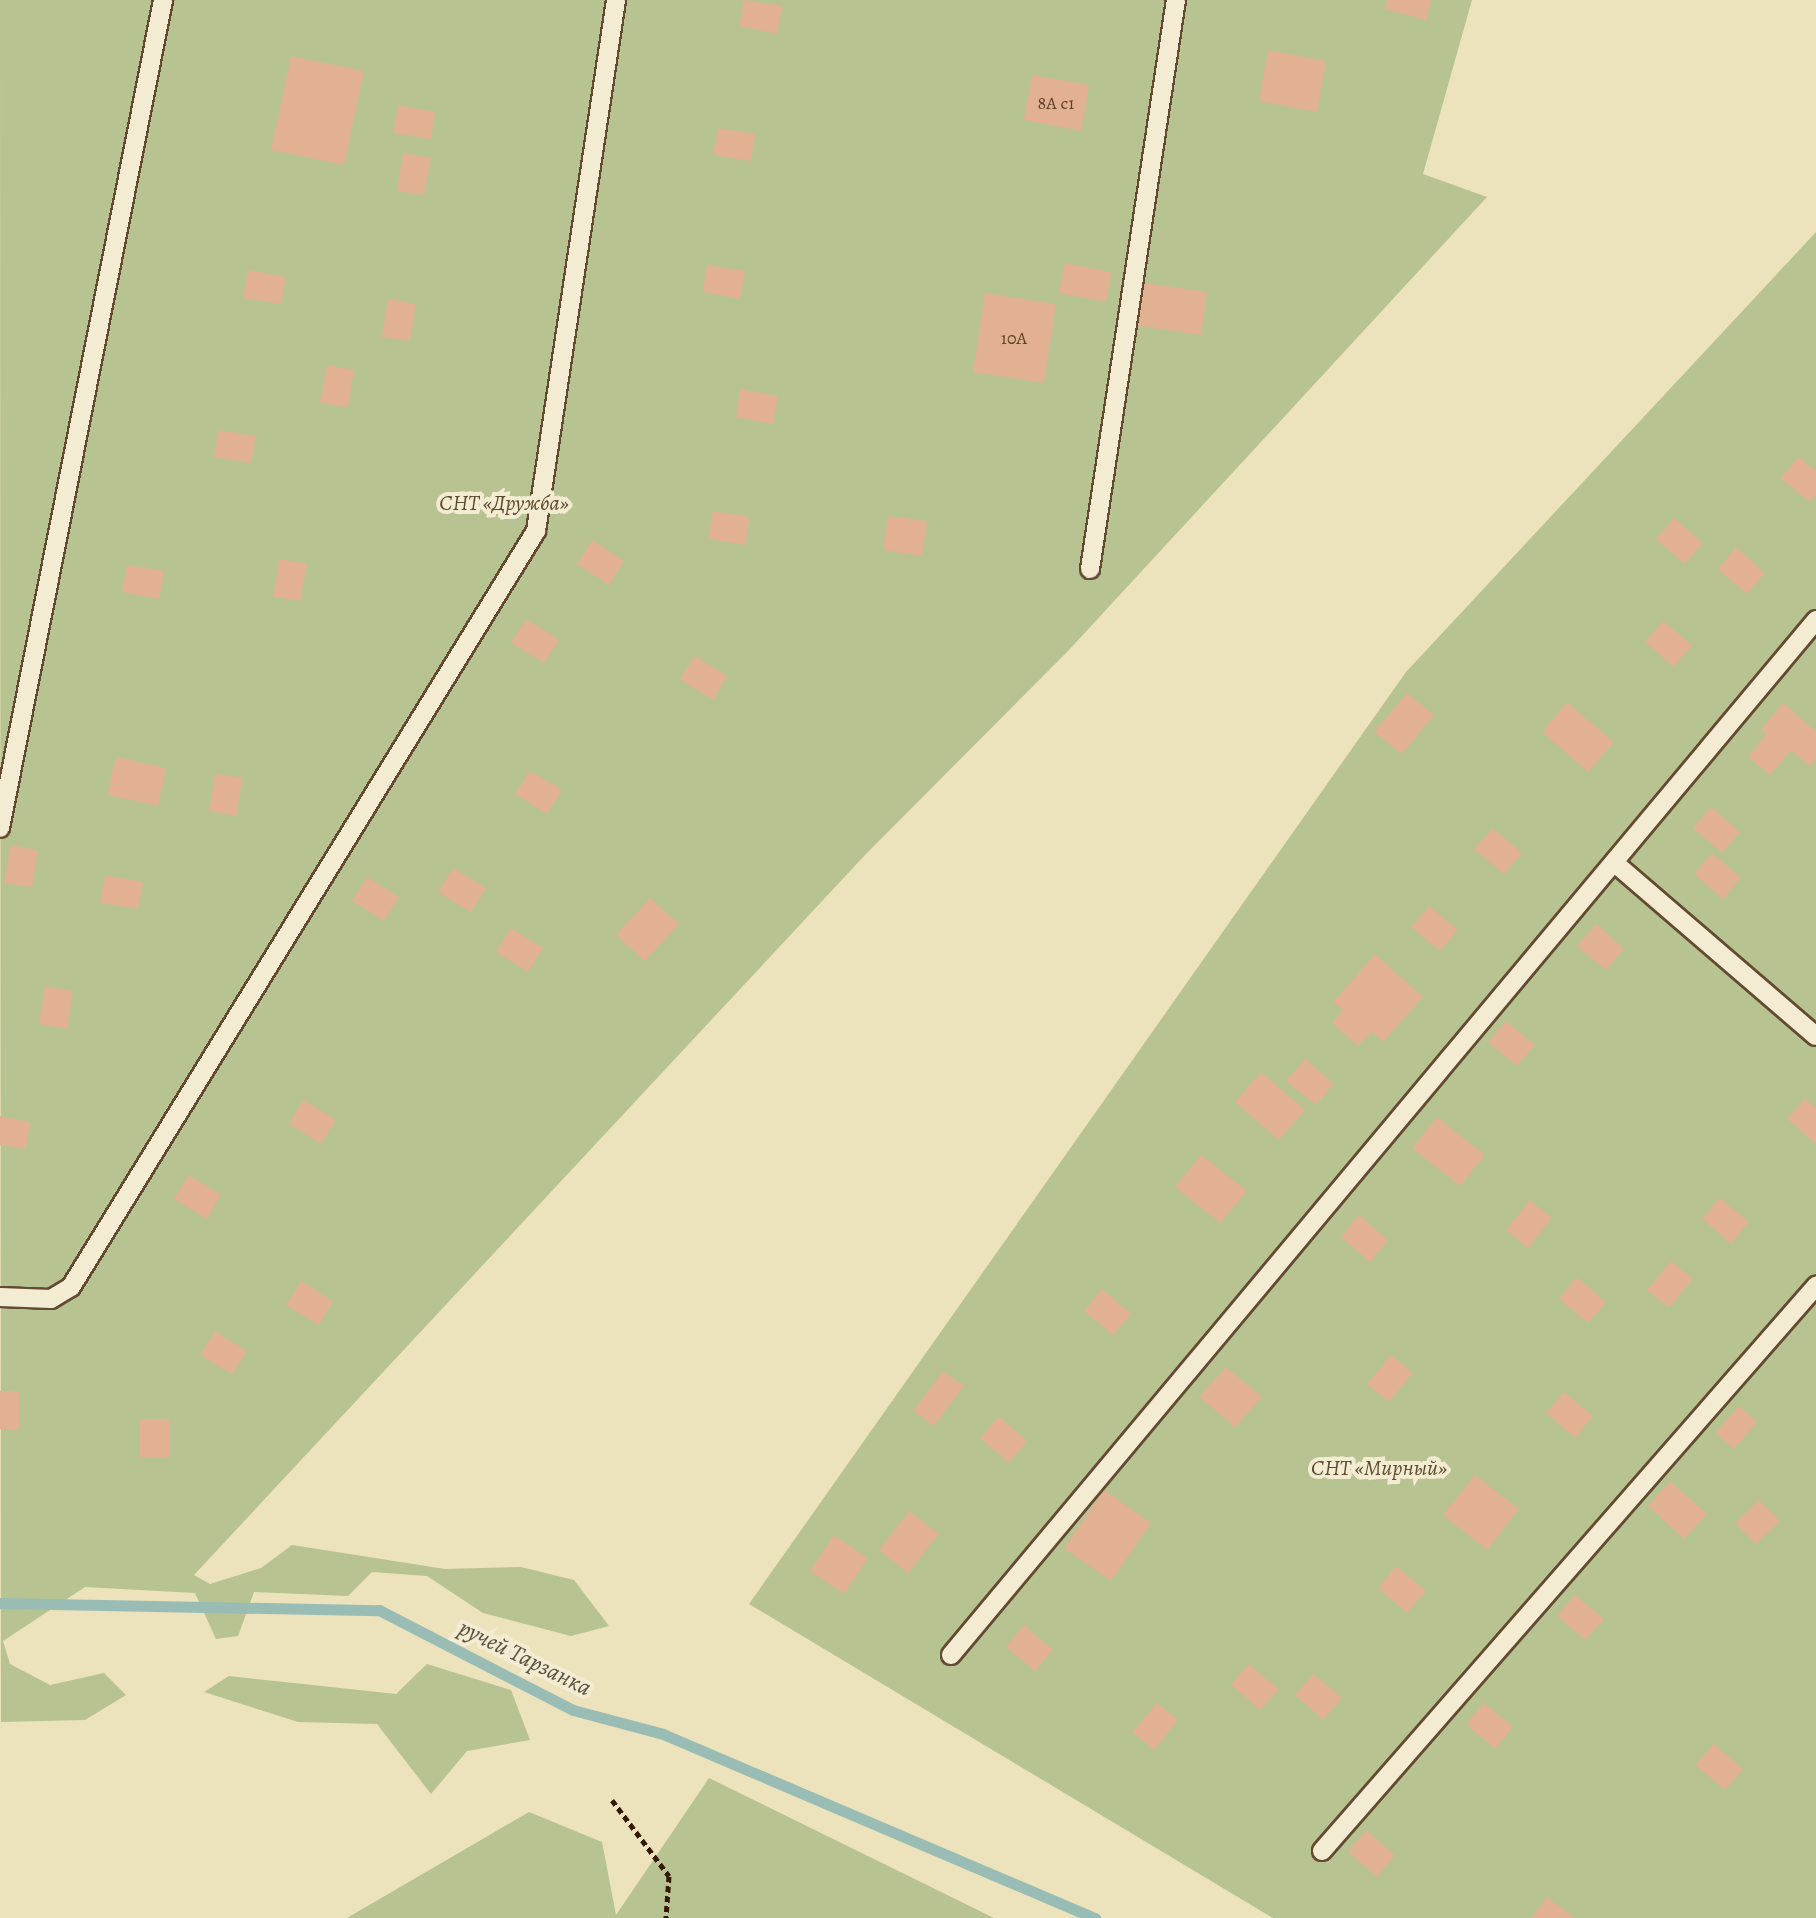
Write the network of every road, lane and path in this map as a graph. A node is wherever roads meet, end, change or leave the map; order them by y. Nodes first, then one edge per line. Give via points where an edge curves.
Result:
1 (163, 0) edge
2 (616, 0) edge
3 (1176, 0) edge
4 (1090, 569) dead end
5 (1816, 620) edge
6 (0, 828) edge
7 (1617, 865) junction
8 (1816, 1036) edge
9 (1816, 1286) edge
10 (0, 1297) edge
11 (951, 1655) dead end
12 (612, 1800) dead end
13 (1322, 1851) dead end
14 (666, 1918) edge

1 - 6 lane
2 - 10 lane via 536,531 71,1287 51,1299
3 - 4 lane
5 - 7 lane
7 - 8 lane
7 - 11 lane
9 - 13 lane
12 - 14 path via 669,1876

